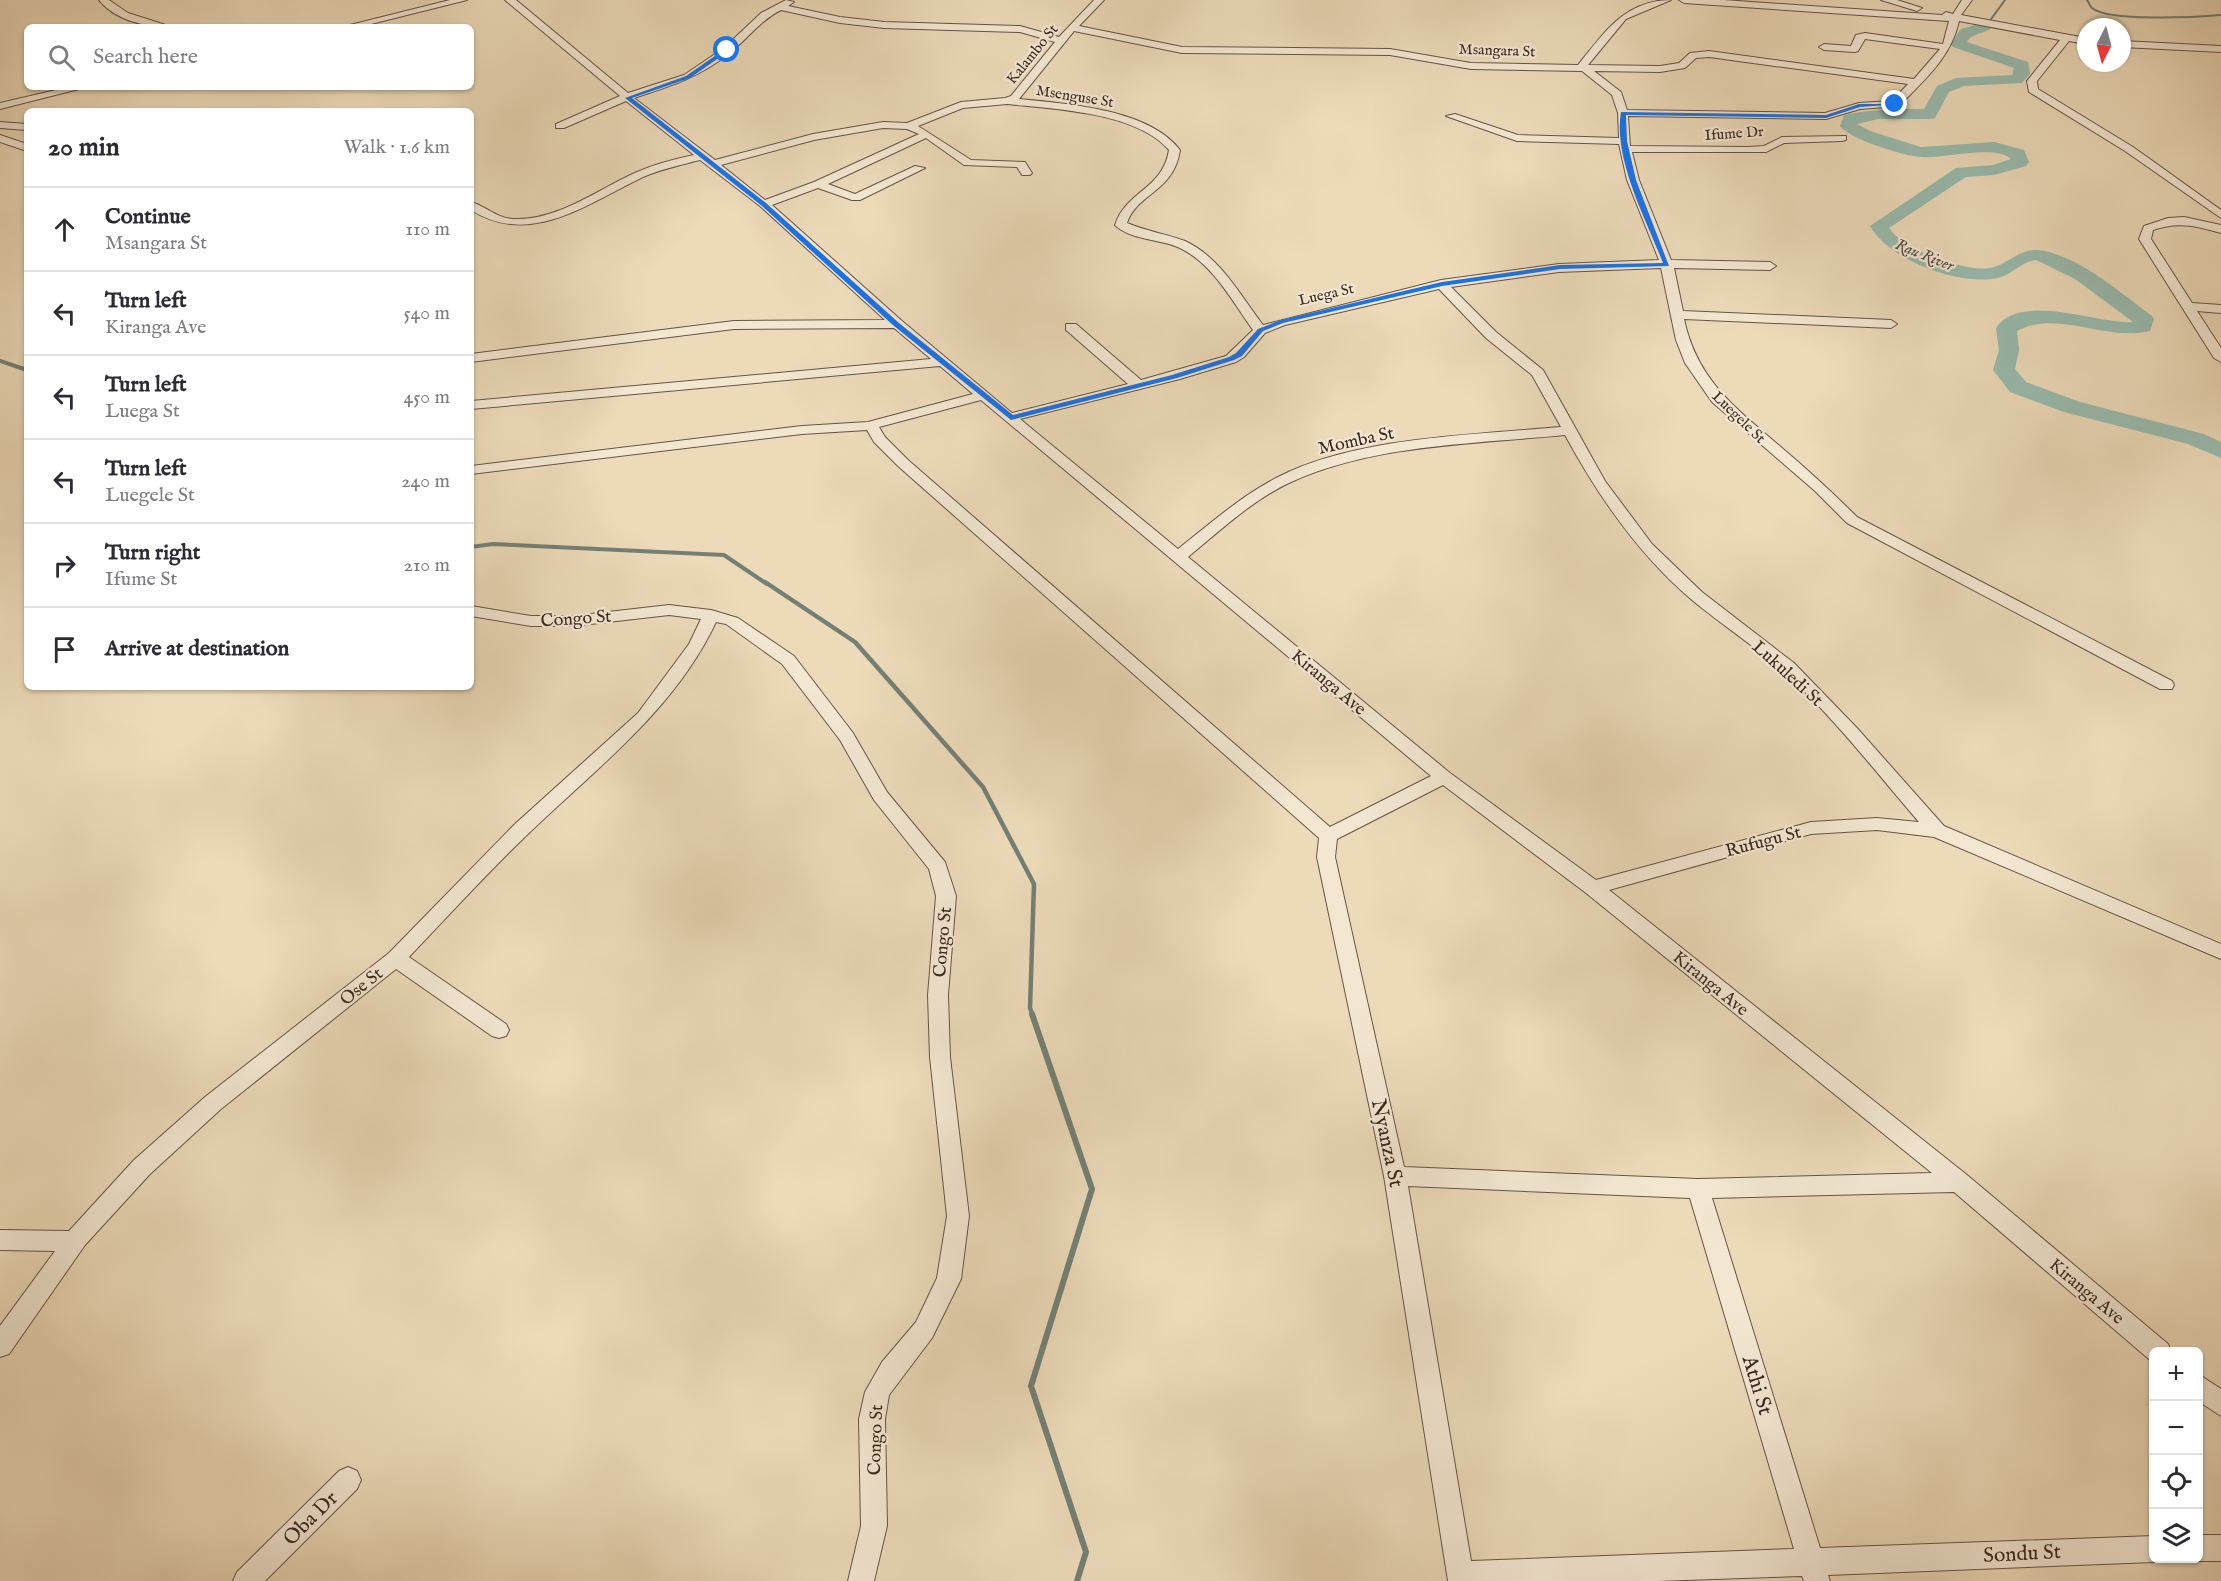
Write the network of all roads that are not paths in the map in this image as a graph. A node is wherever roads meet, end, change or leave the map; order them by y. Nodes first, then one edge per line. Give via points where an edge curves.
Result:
1 (104, 0) edge
2 (462, 0) edge
3 (510, 0) edge
4 (793, 0) edge
5 (1099, 0) edge
6 (1666, 0) edge
7 (1684, 0) edge
8 (1886, 0) edge
9 (1967, 0) edge
10 (780, 7) junction
11 (1955, 18) junction
12 (155, 24) edge
13 (360, 24) edge
14 (1072, 28) junction
15 (2066, 38) junction
16 (2077, 39) edge
17 (1062, 41) junction
18 (2131, 44) edge
19 (1824, 47) dead end
20 (1946, 47) junction
21 (2221, 49) edge
22 (1582, 66) junction
23 (1915, 82) junction
24 (69, 90) edge
25 (627, 98) junction
26 (1007, 101) junction
27 (0, 106) edge
28 (1623, 113) junction
29 (1451, 116) dead end
30 (0, 125) edge
31 (560, 126) dead end
32 (908, 126) junction
33 (24, 127) edge
34 (927, 134) junction
35 (0, 138) edge
36 (1842, 138) dead end
37 (1625, 145) junction
38 (24, 147) edge
39 (708, 160) junction
40 (919, 168) dead end
41 (1026, 173) dead end
42 (818, 184) junction
43 (764, 204) junction
44 (474, 207) edge
45 (2221, 214) edge
46 (2221, 229) edge
47 (1667, 265) junction
48 (1770, 266) dead end
49 (1442, 284) junction
50 (2189, 307) junction
51 (2221, 309) edge
52 (1677, 315) junction
53 (897, 324) junction
54 (1891, 324) dead end
55 (1071, 327) dead end
56 (1260, 330) junction
57 (474, 358) edge
58 (2221, 358) edge
59 (944, 362) junction
60 (1138, 385) junction
61 (985, 394) junction
62 (474, 405) edge
63 (1011, 417) junction
64 (872, 426) junction
65 (1568, 430) junction
66 (474, 470) edge
67 (1178, 557) junction
68 (474, 612) edge
69 (711, 615) junction
70 (2166, 685) dead end
71 (1444, 777) junction
72 (1937, 831) junction
73 (1328, 836) junction
74 (1593, 888) junction
75 (2221, 952) edge
76 (396, 958) junction
77 (500, 1030) dead end
78 (1395, 1176) junction
79 (1959, 1182) junction
80 (1698, 1189) junction
81 (0, 1240) edge
82 (75, 1241) junction
83 (0, 1346) edge
84 (2153, 1347) edge
85 (2203, 1388) edge
86 (2221, 1404) edge
87 (348, 1480) dead end
88 (2203, 1548) edge
89 (2221, 1548) edge
90 (2149, 1549) edge
91 (1815, 1572) edge
92 (1460, 1578) edge
93 (246, 1581) edge
94 (861, 1581) edge

1 - 12 street via 123,15
2 - 13 street
3 - 25 street, Kiranga Ave
4 - 10 street
5 - 14 street, Kalambo St
6 - 22 street via 1623,17
7 - 11 street
8 - 11 street
9 - 11 street
10 - 17 street via 884,25 1020,29
10 - 25 street via 764,15 705,67 688,77
11 - 15 street
11 - 20 street
14 - 17 street, Kalambo St
14 - 22 street, Msangara St via 1182,50 1390,52 1471,66
15 - 16 street
15 - 45 street via 2032,81 2033,90 2129,149
17 - 26 street, Kalambo St via 1020,94
18 - 21 street
19 - 20 street via 1855,50 1862,36
20 - 23 street
22 - 23 street, Msangara St via 1674,69 1693,55 1709,54
22 - 28 street, Luegele St via 1617,94
23 - 28 street via 1895,104 1859,106 1826,116
24 - 27 street
25 - 31 street
25 - 39 street, Kiranga Ave
26 - 32 street, Kalambo St via 961,105
26 - 56 street, Msenguse St via 1099,113 1148,129 1170,141 1175,153 1172,167 1121,225 1157,235 1203,257
28 - 37 street, Luegele St
29 - 37 street, Ifume Dr via 1517,138
30 - 33 street
32 - 34 street
32 - 39 street via 856,128
34 - 41 street via 962,160 974,164 1020,164
34 - 42 street
35 - 38 street
36 - 37 street, Ifume Dr via 1782,141 1766,149
37 - 47 street, Luegele St via 1633,180
39 - 43 street, Kiranga Ave
39 - 44 street via 642,174 582,204 539,219 494,220
40 - 42 street via 856,198
42 - 43 street
43 - 53 street, Kiranga Ave
46 - 50 street via 2178,219 2148,228 2145,239
47 - 48 street, Luega St
47 - 49 street, Luega St via 1560,267
47 - 52 street, Luegele St
49 - 56 street, Luega St
49 - 65 street, Lukuledi St via 1491,335 1526,360 1538,374
50 - 51 street
50 - 58 street
52 - 54 street
52 - 70 street, Luegele St via 1692,363 1717,399 1852,520
53 - 57 street via 734,325
53 - 59 street, Kiranga Ave
55 - 60 street
56 - 60 street, Luega St via 1231,359
59 - 61 street, Kiranga Ave
59 - 62 street
60 - 63 street, Luega St
61 - 63 street, Kiranga Ave
61 - 64 street
63 - 67 street, Kiranga Ave
64 - 66 street via 802,430
64 - 73 street via 903,463
65 - 67 street, Momba St via 1402,449 1332,462 1254,497
65 - 72 street, Lukuledi St via 1598,482 1647,547 1696,595 1788,667
67 - 71 street, Kiranga Ave
68 - 69 street, Congo St via 531,621 573,621 669,610
69 - 76 street, Ose St via 697,645 644,717 522,829
69 - 94 street, Congo St via 732,621 788,660 847,737 880,796 938,867 946,896 938,995 940,1057 958,1216 949,1279 924,1330 877,1392 872,1419 874,1526
71 - 73 street
71 - 74 street, Kiranga Ave
72 - 74 street, Rufugu St via 1878,824 1811,828
72 - 75 street, Lukuledi St
73 - 78 street, Nyanza St via 1326,857
74 - 79 street, Kiranga Ave
76 - 77 street
76 - 82 street, Ose St via 172,1138
78 - 80 street
78 - 92 street, Nyanza St
79 - 80 street
79 - 84 street, Kiranga Ave
80 - 91 street, Athi St
81 - 82 street
82 - 83 street, Ose St
85 - 86 street
87 - 93 street, Oba Dr
88 - 89 street
90 - 91 street, Sondu St
91 - 92 street, Sondu St

